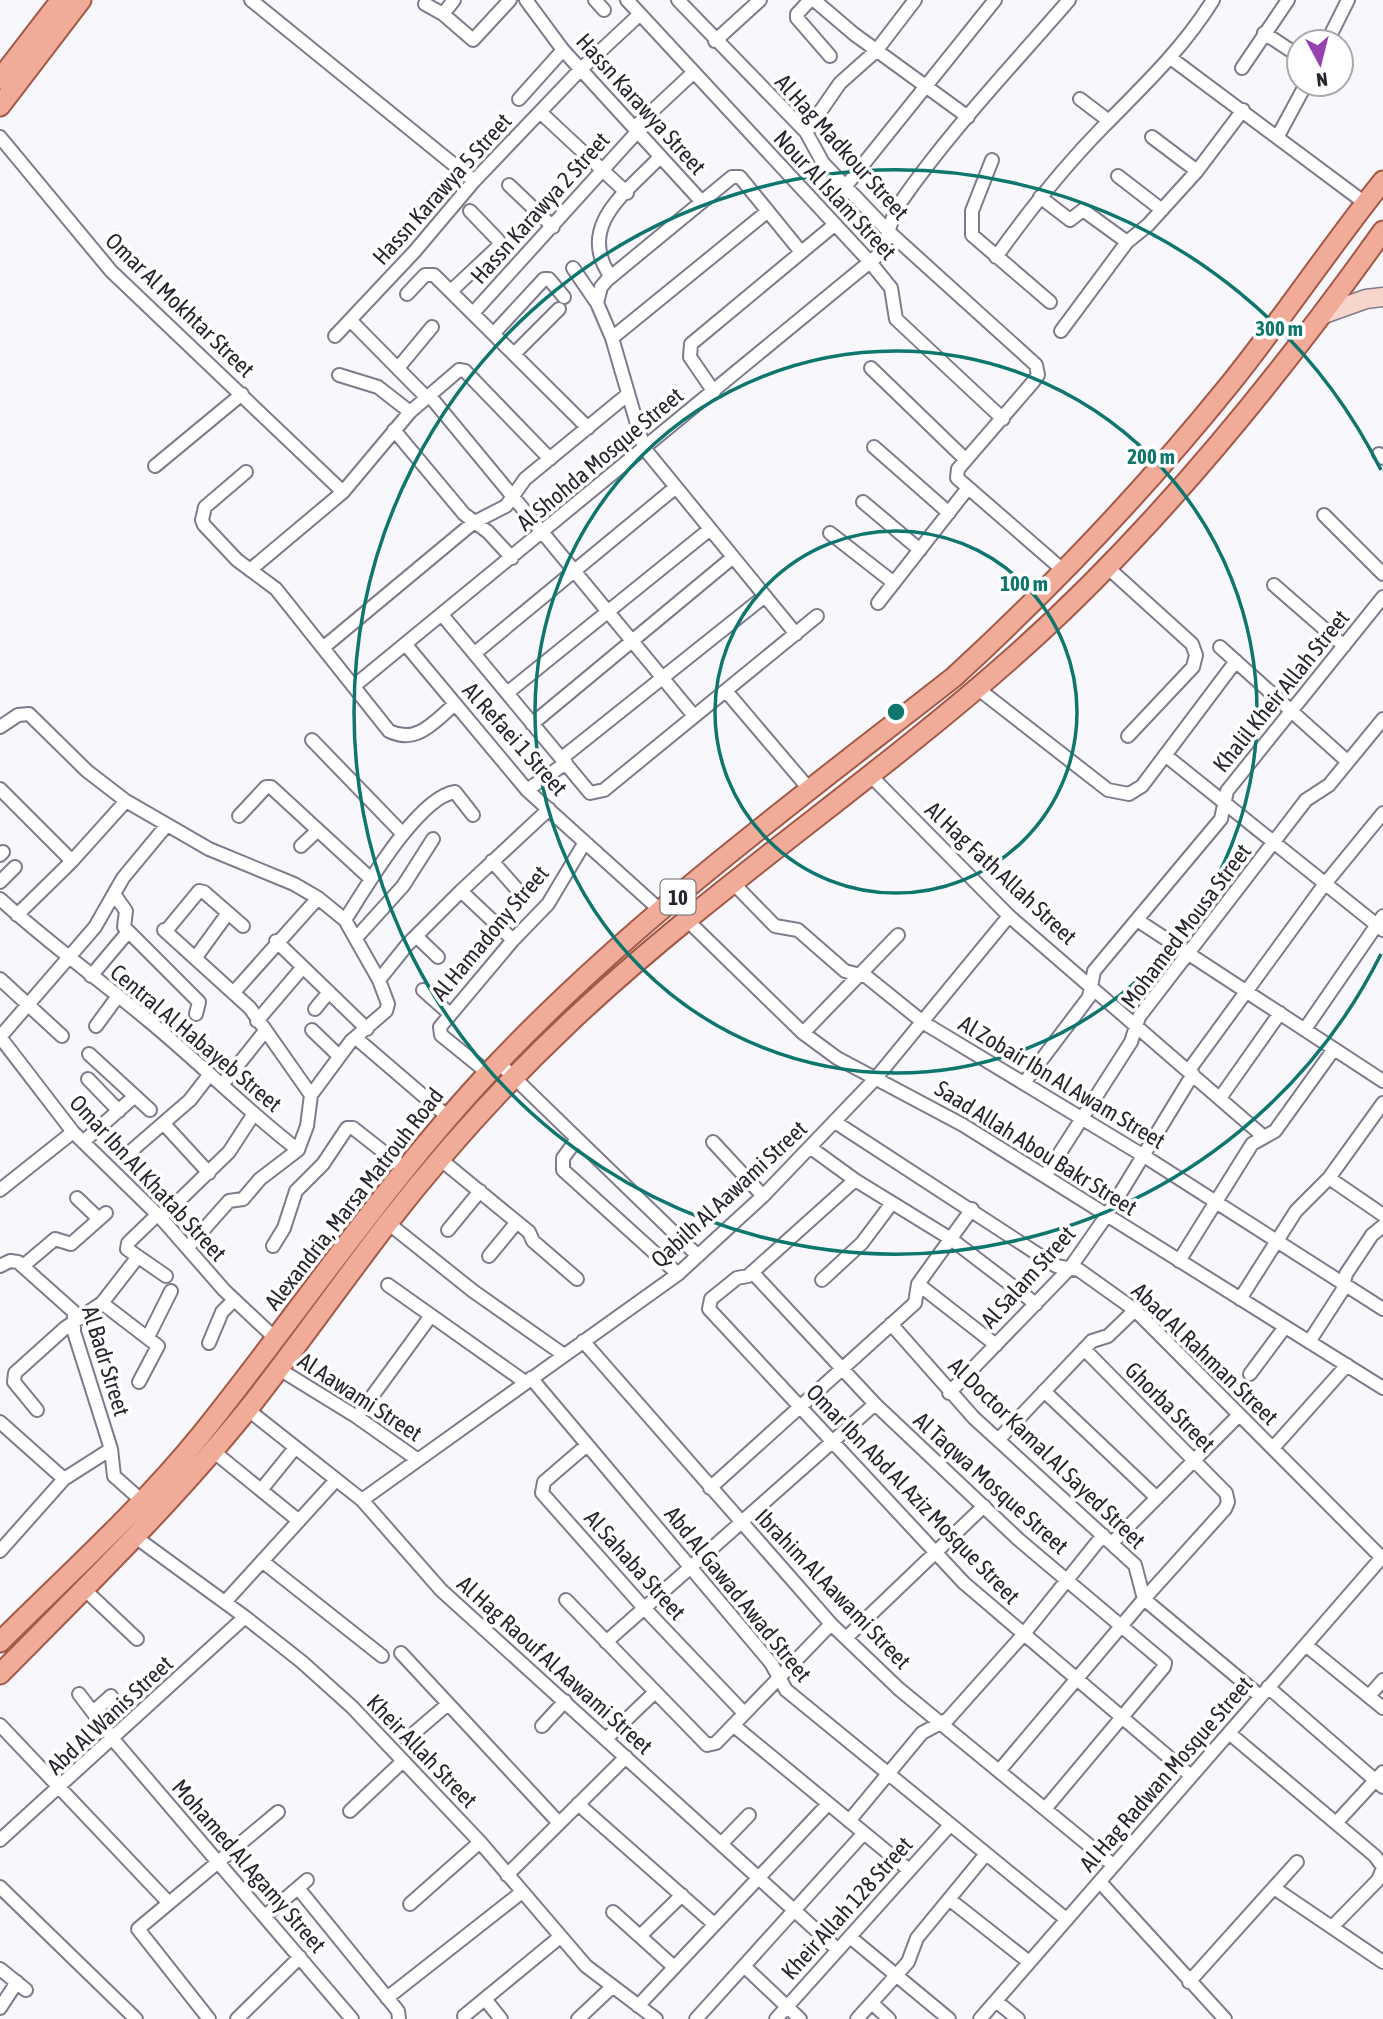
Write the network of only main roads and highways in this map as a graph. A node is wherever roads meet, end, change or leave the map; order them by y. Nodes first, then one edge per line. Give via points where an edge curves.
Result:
1 (61, 0) edge
2 (81, 0) edge
3 (9, 76) edge
4 (0, 106) edge
5 (1383, 181) edge
6 (1359, 211) junction
7 (1382, 235) edge
8 (1049, 587) junction
9 (1068, 606) junction
10 (1006, 629) junction
11 (1024, 647) junction
12 (0, 1642) edge
13 (0, 1674) edge

1 - 3 main road
2 - 3 main road
3 - 4 main road
5 - 6 main road, Alexandria, Marsa Matrouh Road / 10
6 - 7 main road
6 - 8 main road, Alexandria, Marsa Matrouh Road / 10 via 1230,383
7 - 9 main road, Alexandria, Marsa Matrouh Road / 10 via 1253,401
8 - 9 main road
8 - 10 main road, Alexandria, Marsa Matrouh Road / 10
9 - 11 main road, Alexandria, Marsa Matrouh Road / 10
10 - 11 main road
10 - 12 main road, Alexandria, Marsa Matrouh Road / 10 via 954,677 662,911 553,1007 404,1168 197,1439
11 - 13 main road, Alexandria, Marsa Matrouh Road / 10 via 687,920 514,1077 388,1223 213,1451

